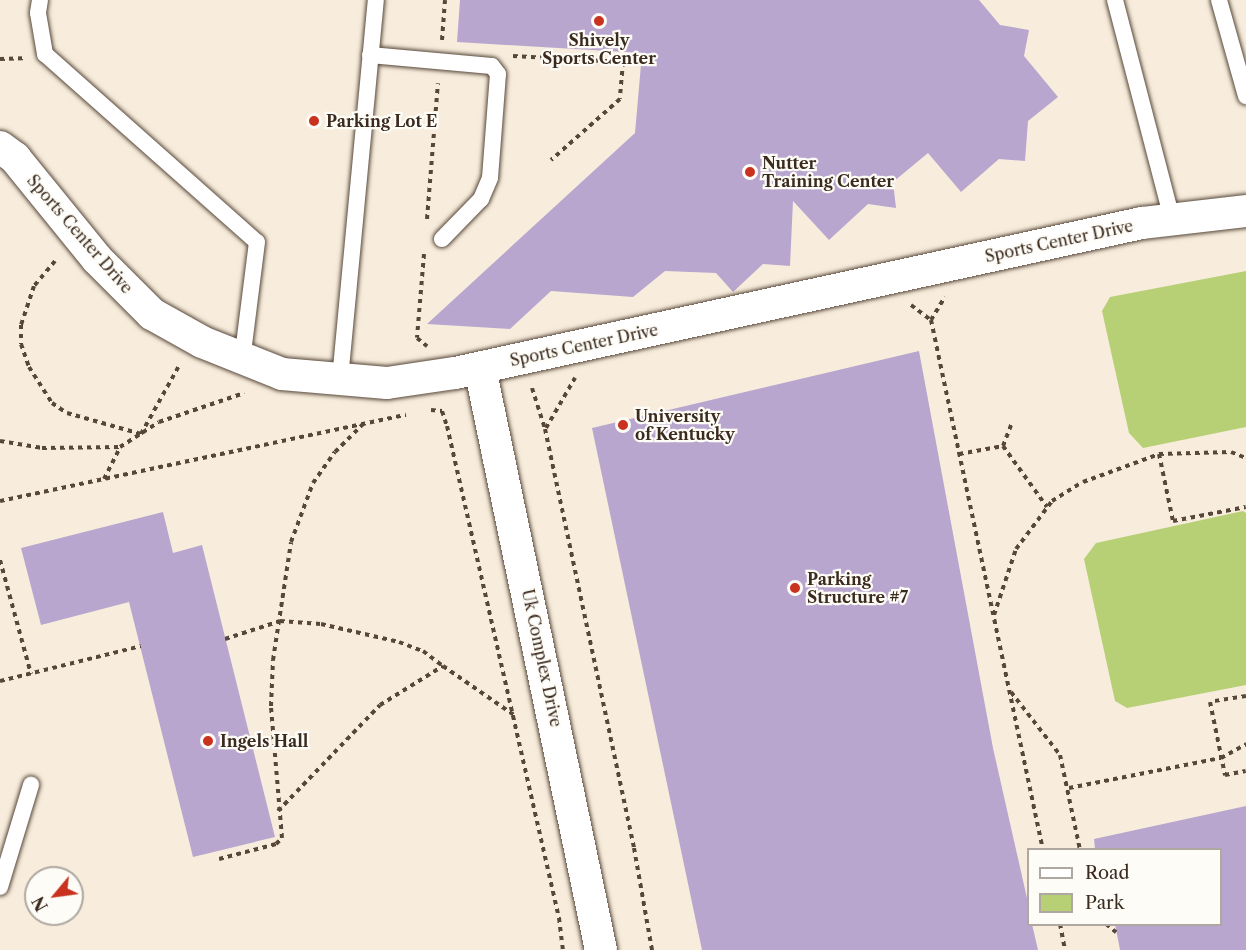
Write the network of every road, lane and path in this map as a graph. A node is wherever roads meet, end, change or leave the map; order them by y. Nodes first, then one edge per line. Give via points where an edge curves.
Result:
1 (40, 0) edge
2 (376, 0) edge
3 (445, 0) edge
4 (1115, 0) edge
5 (1219, 0) edge
6 (370, 55) junction
7 (506, 56) dead end
8 (0, 59) edge
9 (17, 60) dead end
10 (440, 61) junction
11 (1246, 96) edge
12 (0, 147) edge
13 (551, 160) dead end
14 (1246, 211) edge
15 (1172, 219) junction
16 (426, 222) dead end
17 (442, 239) dead end
18 (424, 245) dead end
19 (55, 261) dead end
20 (931, 320) dead end
21 (417, 338) dead end
22 (242, 360) junction
23 (181, 363) dead end
24 (480, 368) junction
25 (577, 375) dead end
26 (340, 379) junction
27 (532, 386) dead end
28 (244, 393) dead end
29 (421, 412) dead end
30 (410, 414) dead end
31 (365, 422) junction
32 (1012, 422) dead end
33 (545, 429) junction
34 (141, 434) junction
35 (0, 441) edge
36 (1003, 446) junction
37 (120, 447) junction
38 (959, 454) junction
39 (1159, 454) junction
40 (1246, 458) edge
41 (104, 478) junction
42 (0, 501) edge
43 (1047, 507) junction
44 (1246, 507) edge
45 (0, 560) edge
46 (994, 615) junction
47 (280, 621) junction
48 (225, 639) dead end
49 (141, 646) dead end
50 (443, 666) junction
51 (31, 674) junction
52 (0, 681) edge
53 (1010, 690) junction
54 (1246, 696) edge
55 (514, 715) junction
56 (1246, 744) edge
57 (1221, 758) junction
58 (1246, 771) edge
59 (32, 785) dead end
60 (1068, 788) junction
61 (277, 811) junction
62 (1043, 848) edge
63 (1080, 848) edge
64 (219, 860) dead end
65 (0, 887) edge
66 (1060, 926) edge
67 (1108, 926) edge
68 (1116, 932) dead end
69 (563, 950) edge
70 (601, 950) edge
71 (652, 950) edge
72 (1065, 950) edge

1 - 22 lane via 38,13 45,54 257,242
2 - 6 lane
3 - 10 path
4 - 15 lane
5 - 11 lane
6 - 10 lane
6 - 26 lane
7 - 13 path via 623,62 620,99
8 - 9 path
10 - 16 path
10 - 17 lane via 492,66 498,74 490,178 481,199
12 - 22 street, Sports Center Drive via 15,158 97,259 152,314
14 - 15 street, Sports Center Drive
15 - 24 street, Sports Center Drive
18 - 21 path
19 - 34 path via 34,286 23,315 21,344 28,367 52,403 68,413
20 - 38 path
22 - 26 street, Sports Center Drive via 282,375
23 - 34 path
24 - 26 street, Sports Center Drive via 387,383
24 - 70 street, Uk Complex Drive
25 - 33 path
27 - 33 path
28 - 34 path via 207,403
29 - 55 path via 442,411
30 - 31 path
31 - 41 path
31 - 47 path via 335,452 314,483 291,542
32 - 36 path
33 - 71 path
34 - 37 path
35 - 37 path via 42,448
36 - 38 path
36 - 43 path
37 - 41 path
38 - 46 path
39 - 40 path via 1231,452
39 - 43 path via 1083,482
39 - 44 path via 1173,521
41 - 42 path
43 - 46 path via 1016,549
45 - 51 path
46 - 53 path
47 - 48 path
47 - 50 path via 355,629 423,651
47 - 61 path via 271,706
49 - 51 path
50 - 55 path
50 - 61 path via 380,705
51 - 52 path
53 - 60 path via 1060,755
53 - 62 path
54 - 57 path via 1210,702
55 - 69 path
56 - 57 path
57 - 58 path via 1225,775
57 - 60 path
59 - 65 lane
60 - 63 path
61 - 64 path via 282,838 276,844
66 - 72 path
67 - 68 path

